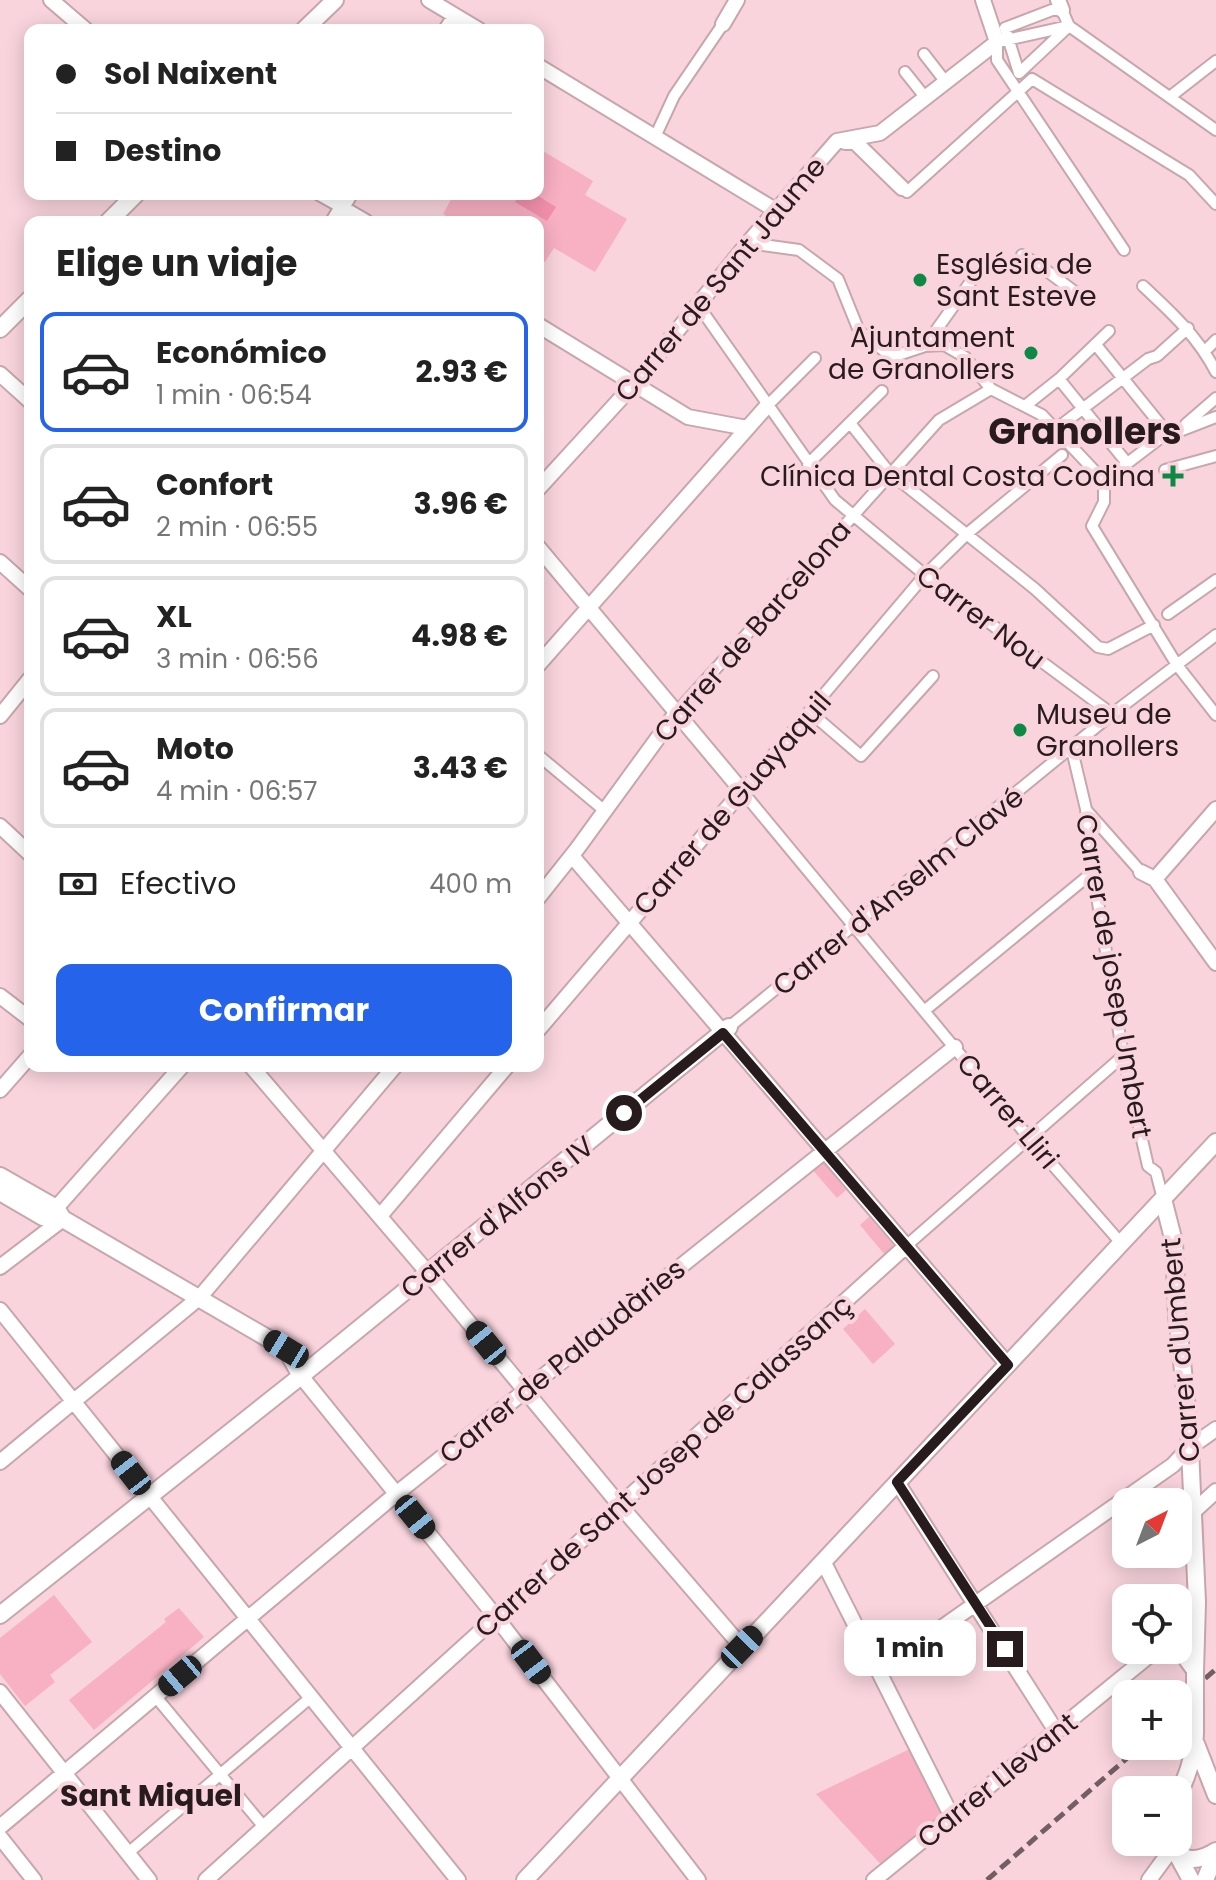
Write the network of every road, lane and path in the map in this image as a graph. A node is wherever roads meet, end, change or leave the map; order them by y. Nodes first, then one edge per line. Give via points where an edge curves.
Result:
1 (51, 0) edge
2 (335, 0) edge
3 (429, 0) edge
4 (737, 0) edge
5 (983, 0) edge
6 (1060, 5) edge
7 (455, 16) junction
8 (79, 24) edge
9 (310, 24) edge
10 (450, 24) edge
11 (469, 24) edge
12 (723, 24) joint
13 (1064, 27) junction
14 (1003, 41) junction
15 (924, 54) dead end
16 (1216, 61) edge
17 (544, 70) edge
18 (905, 72) dead end
19 (945, 81) junction
20 (1018, 91) junction
21 (1171, 96) junction
22 (925, 97) junction
23 (1216, 130) edge
24 (655, 137) junction
25 (837, 141) junction
26 (902, 188) joint
27 (328, 200) edge
28 (347, 200) edge
29 (1216, 204) edge
30 (342, 208) junction
31 (775, 210) junction
32 (337, 216) edge
33 (356, 216) edge
34 (748, 243) junction
35 (1124, 250) dead end
36 (1022, 255) dead end
37 (974, 277) dead end
38 (1143, 286) dead end
39 (1083, 298) dead end
40 (24, 305) edge
41 (698, 305) junction
42 (1188, 328) junction
43 (0, 329) edge
44 (544, 329) edge
45 (1109, 331) dead end
46 (1216, 340) edge
47 (1098, 343) junction
48 (925, 346) junction
49 (1205, 351) junction
50 (815, 358) dead end
51 (1216, 372) edge
52 (0, 374) edge
53 (1122, 378) junction
54 (1059, 379) junction
55 (634, 384) junction
56 (991, 389) junction
57 (882, 391) dead end
58 (24, 396) edge
59 (1216, 398) edge
60 (767, 406) junction
61 (1025, 406) junction
62 (1083, 408) junction
63 (1216, 417) edge
64 (850, 423) junction
65 (747, 428) junction
66 (1182, 428) junction
67 (1056, 429) junction
68 (1168, 434) junction
69 (1062, 455) dead end
70 (1216, 456) edge
71 (1127, 463) junction
72 (808, 464) junction
73 (1165, 470) dead end
74 (889, 472) junction
75 (1104, 481) junction
76 (544, 482) edge
77 (853, 516) junction
78 (968, 533) junction
79 (544, 554) edge
80 (0, 562) edge
81 (925, 575) junction
82 (1216, 580) edge
83 (24, 584) edge
84 (589, 608) junction
85 (1158, 620) junction
86 (1216, 635) edge
87 (544, 658) edge
88 (1177, 665) junction
89 (933, 676) dead end
90 (24, 686) edge
91 (810, 712) junction
92 (676, 713) junction
93 (1112, 714) junction
94 (1216, 715) edge
95 (0, 716) edge
96 (1072, 750) junction
97 (544, 760) edge
98 (742, 791) junction
99 (1086, 809) junction
100 (1216, 809) edge
101 (605, 811) junction
102 (0, 826) edge
103 (1104, 831) junction
104 (1089, 837) junction
105 (24, 848) edge
106 (572, 856) junction
107 (1093, 872) junction
108 (1148, 875) junction
109 (544, 891) edge
110 (629, 922) junction
111 (854, 927) junction
112 (1216, 963) edge
113 (0, 996) edge
114 (924, 1011) junction
115 (24, 1014) edge
116 (544, 1023) edge
117 (726, 1030) junction
118 (955, 1047) junction
119 (1123, 1056) junction
120 (24, 1062) edge
121 (177, 1072) edge
122 (256, 1072) edge
123 (390, 1072) edge
124 (502, 1072) edge
125 (3, 1083) edge
126 (1030, 1139) junction
127 (1216, 1142) edge
128 (322, 1151) junction
129 (824, 1151) junction
130 (0, 1176) edge
131 (0, 1192) edge
132 (1163, 1199) junction
133 (60, 1214) junction
134 (380, 1216) junction
135 (1121, 1243) junction
136 (906, 1246) junction
137 (0, 1267) edge
138 (428, 1273) junction
139 (200, 1297) junction
140 (0, 1310) edge
141 (1008, 1365) junction
142 (301, 1376) junction
143 (525, 1391) junction
144 (75, 1402) junction
145 (1216, 1429) edge
146 (1189, 1448) junction
147 (0, 1462) edge
148 (897, 1482) junction
149 (1216, 1491) edge
150 (396, 1494) junction
151 (149, 1496) junction
152 (618, 1503) junction
153 (1193, 1512) junction
154 (823, 1561) junction
155 (976, 1603) junction
156 (0, 1615) edge
157 (496, 1617) junction
158 (249, 1618) junction
159 (1192, 1622) edge
160 (742, 1647) junction
161 (1139, 1664) edge
162 (1191, 1664) edge
163 (880, 1671) junction
164 (0, 1692) edge
165 (156, 1697) junction
166 (310, 1698) junction
167 (1056, 1731) junction
168 (1196, 1734) junction
169 (350, 1747) junction
170 (65, 1774) junction
171 (221, 1774) junction
172 (1187, 1776) edge
173 (619, 1778) junction
174 (1192, 1788) edge
175 (1216, 1795) edge
176 (952, 1817) junction
177 (0, 1827) edge
178 (264, 1827) junction
179 (0, 1837) edge
180 (1216, 1852) edge
181 (128, 1853) junction
182 (1166, 1856) edge
183 (1176, 1856) edge
184 (1184, 1856) edge
185 (34, 1880) edge
186 (149, 1880) edge
187 (206, 1880) edge
188 (458, 1880) edge
189 (525, 1880) edge
190 (698, 1880) edge
191 (874, 1880) edge
192 (1149, 1880) edge
193 (1191, 1880) edge
194 (1205, 1880) edge

1 - 8 street
2 - 9 street
3 - 7 street
4 - 12 street
5 - 14 street
6 - 13 street
6 - 14 street via 1005,28
7 - 10 street
7 - 11 street
12 - 24 street via 674,96
13 - 14 street
13 - 14 street via 1019,73
13 - 21 street
14 - 19 street, Carrer de Sant Jaume
14 - 20 street via 997,60
15 - 19 street
16 - 21 street
17 - 24 street
18 - 22 street
19 - 22 street, Carrer de Sant Jaume
20 - 26 street via 907,192
20 - 29 street via 1032,79 1189,175
20 - 35 street
21 - 23 street
22 - 25 street, Carrer de Sant Jaume via 880,133
24 - 31 street
25 - 26 street via 855,142
25 - 31 street, Carrer de Sant Jaume
27 - 30 street
28 - 30 street
30 - 32 street
30 - 33 street
31 - 34 street, Carrer de Sant Jaume
34 - 41 street, Carrer de Sant Jaume
34 - 48 street via 799,250 838,279 859,331 892,357
36 - 39 street
37 - 48 street
38 - 42 street
40 - 43 street
41 - 55 street, Carrer de Sant Jaume
41 - 60 street, Carrer Nou
42 - 49 street
42 - 53 street
44 - 55 street
45 - 47 street
46 - 49 street
47 - 53 street
47 - 54 street
48 - 56 street via 944,345 965,357
49 - 51 street
50 - 60 street
52 - 58 street
53 - 62 street
53 - 68 street
54 - 61 street
54 - 62 street
55 - 65 street via 688,417
55 - 76 street, Carrer de Sant Jaume
56 - 61 street
56 - 74 street, Carrer de Barcelona via 944,411
57 - 64 street
59 - 66 street
60 - 65 street
60 - 72 street, Carrer Nou
61 - 67 street
62 - 67 street
62 - 71 street
63 - 66 street
64 - 72 street
64 - 74 street
65 - 84 street
66 - 68 street
67 - 75 street
68 - 71 street
69 - 78 street, Carrer de Guayaquil
70 - 73 street
71 - 75 street
72 - 77 street, Carrer Nou
74 - 77 street, Carrer de Barcelona
74 - 78 street
75 - 85 street via 1104,502 1092,526
77 - 81 street, Carrer Nou
77 - 92 street, Carrer de Barcelona
78 - 81 street, Carrer de Guayaquil
78 - 85 street via 1102,649
79 - 84 street
80 - 83 street
81 - 91 street, Carrer de Guayaquil
81 - 93 street, Carrer Nou
82 - 85 street
84 - 87 street
84 - 92 street
85 - 88 street
86 - 88 street, Carrer d'Anselm Clavé
88 - 93 street, Carrer d'Anselm Clavé
88 - 94 street
89 - 91 street via 861,756
90 - 95 street
91 - 98 street, Carrer de Guayaquil
92 - 98 street
92 - 101 street, Carrer de Barcelona
93 - 96 street, Carrer d'Anselm Clavé
96 - 99 street, Carrer de josep Umbert
96 - 111 street, Carrer d'Anselm Clavé
97 - 101 street
98 - 110 street, Carrer de Guayaquil
98 - 111 street, Carrer Lliri
99 - 103 street
99 - 104 street, Carrer de josep Umbert
100 - 108 street
101 - 106 street, Carrer de Barcelona
102 - 105 street
103 - 104 street
103 - 108 street
104 - 107 street, Carrer de josep Umbert
106 - 109 street, Carrer de Barcelona
106 - 110 street
107 - 114 street
107 - 119 street, Carrer de josep Umbert
108 - 112 street
110 - 116 street, Carrer de Guayaquil
110 - 117 street
111 - 114 street, Carrer Lliri
111 - 117 street, Carrer d'Anselm Clavé
113 - 115 street
114 - 118 street, Carrer Lliri
117 - 129 street
117 - 138 street, Carrer d'Alfons IV
118 - 126 street, Carrer Lliri
118 - 129 street, Carrer de Palaudàries
119 - 126 street, Carrer de Sant Josep de Calassanç
119 - 132 street, Carrer de josep Umbert via 1148,1166 1156,1172
120 - 125 street
121 - 133 street
122 - 128 street
123 - 128 street
124 - 134 street
126 - 135 street, Carrer Lliri
126 - 136 street, Carrer de Sant Josep de Calassanç
127 - 132 street
128 - 134 street
128 - 139 street
129 - 136 street
129 - 143 street, Carrer de Palaudàries
130 - 133 street
131 - 133 street via 43,1217
132 - 135 street
132 - 146 street, Carrer d'Umbert via 1174,1242
133 - 137 street
133 - 139 street
134 - 138 street
135 - 141 street
136 - 141 street
136 - 152 street, Carrer de Sant Josep de Calassanç
138 - 142 street, Carrer d'Alfons IV
138 - 143 street
139 - 142 street via 286,1349
139 - 144 street
140 - 144 street
141 - 148 street
142 - 150 street
142 - 151 street, Carrer d'Alfons IV
143 - 150 street, Carrer de Palaudàries
143 - 152 street
144 - 147 street
144 - 151 street
145 - 146 street
146 - 153 street, Carrer d'Umbert
146 - 155 street via 1173,1465
148 - 154 street
148 - 155 street
149 - 153 street
150 - 157 street
150 - 158 street, Carrer de Palaudàries
151 - 156 street, Carrer d'Alfons IV
151 - 158 street
152 - 157 street, Carrer de Sant Josep de Calassanç
152 - 160 street
153 - 159 street, Carrer d'Umbert via 1197,1602
154 - 160 street
154 - 163 street
155 - 163 street
155 - 167 street
157 - 169 street, Carrer de Sant Josep de Calassanç
157 - 173 street
158 - 165 street, Carrer de Palaudàries
158 - 166 street
160 - 173 street
161 - 167 street, Carrer Llevant
162 - 168 street, Carrer d'Umbert, bridge
163 - 176 street
164 - 170 street
165 - 170 street, Carrer de Palaudàries
165 - 171 street
166 - 169 street
166 - 171 street
167 - 176 street, Carrer Llevant
168 - 172 street
168 - 175 street
169 - 178 street, Carrer de Sant Josep de Calassanç
169 - 188 street
170 - 177 street, Carrer de Palaudàries
170 - 181 street
171 - 178 street
171 - 181 street
173 - 189 street
173 - 190 street
174 - 175 street
176 - 191 street, Carrer Llevant
178 - 187 street, Carrer de Sant Josep de Calassanç
179 - 185 street
180 - 184 street via 1193,1861
180 - 194 street
181 - 186 street
182 - 192 street
183 - 193 street

